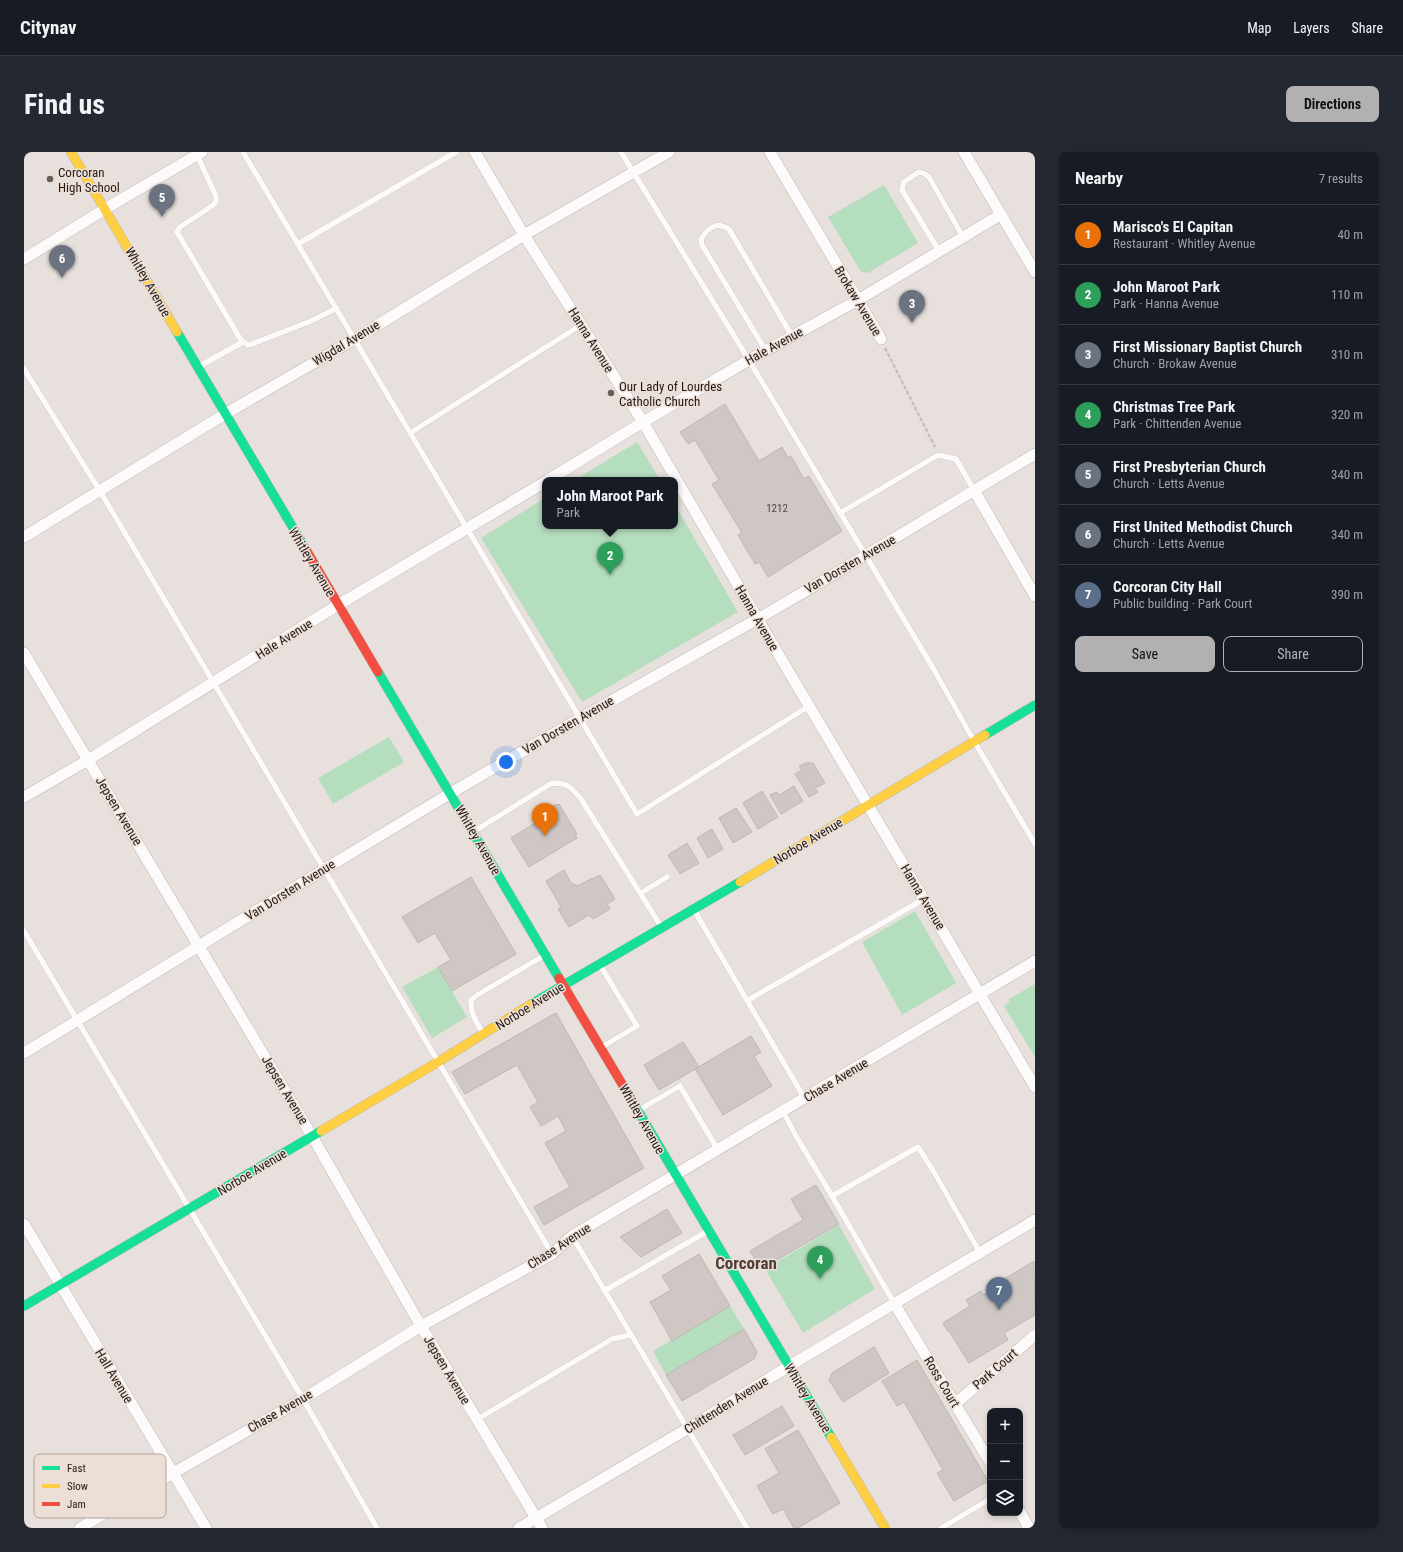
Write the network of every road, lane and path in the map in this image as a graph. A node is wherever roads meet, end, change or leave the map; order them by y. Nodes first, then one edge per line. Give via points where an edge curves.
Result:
1 (71, 152) edge
2 (243, 152) edge
3 (456, 152) edge
4 (476, 152) edge
5 (622, 152) edge
6 (669, 152) edge
7 (770, 152) edge
8 (964, 152) edge
9 (200, 154) edge
10 (634, 172) junction
11 (105, 209) junction
12 (1000, 214) junction
13 (524, 235) junction
14 (963, 237) junction
15 (298, 244) junction
16 (939, 251) junction
17 (24, 259) edge
18 (1035, 272) edge
19 (858, 300) junction
20 (336, 308) junction
21 (581, 325) junction
22 (792, 336) junction
23 (355, 339) junction
24 (881, 339) joint
25 (243, 342) junction
26 (766, 351) junction
27 (749, 360) junction
28 (198, 367) junction
29 (24, 369) edge
30 (225, 414) junction
31 (643, 422) junction
32 (410, 433) junction
33 (1035, 454) edge
34 (938, 455) junction
35 (553, 477) edge
36 (675, 477) edge
37 (678, 482) edge
38 (542, 484) edge
39 (974, 490) junction
40 (100, 491) junction
41 (840, 513) junction
42 (467, 530) junction
43 (24, 537) edge
44 (865, 556) junction
45 (1035, 596) edge
46 (338, 605) junction
47 (757, 618) junction
48 (24, 653) edge
49 (214, 682) junction
50 (1035, 705) edge
51 (809, 706) junction
52 (579, 718) junction
53 (974, 741) junction
54 (88, 760) junction
55 (450, 794) junction
56 (24, 797) edge
57 (868, 805) junction
58 (473, 832) junction
59 (1035, 844) edge
60 (324, 868) junction
61 (667, 877) dead end
62 (641, 893) junction
63 (924, 899) junction
64 (694, 910) junction
65 (662, 928) junction
66 (24, 931) edge
67 (199, 946) junction
68 (545, 955) junction
69 (1035, 961) edge
70 (600, 964) junction
71 (564, 984) junction
72 (980, 994) junction
73 (748, 1000) junction
74 (77, 1020) junction
75 (483, 1034) junction
76 (600, 1048) junction
77 (24, 1053) edge
78 (438, 1062) junction
79 (1035, 1087) edge
80 (805, 1099) junction
81 (637, 1111) junction
82 (783, 1111) junction
83 (312, 1136) junction
84 (718, 1150) junction
85 (675, 1175) junction
86 (832, 1196) junction
87 (189, 1210) junction
88 (1035, 1220) edge
89 (24, 1224) edge
90 (708, 1231) junction
91 (572, 1236) junction
92 (980, 1253) junction
93 (552, 1254) junction
94 (60, 1286) junction
95 (604, 1291) junction
96 (894, 1303) junction
97 (24, 1306) edge
98 (421, 1326) junction
99 (630, 1335) junction
100 (1035, 1335) edge
101 (789, 1366) junction
102 (302, 1399) junction
103 (955, 1404) junction
104 (476, 1420) junction
105 (687, 1429) junction
106 (162, 1454) edge
107 (987, 1457) edge
108 (166, 1461) edge
109 (173, 1473) junction
110 (166, 1477) edge
111 (987, 1501) edge
112 (1022, 1516) edge
113 (97, 1518) edge
114 (536, 1518) junction
115 (80, 1528) edge
116 (206, 1528) edge
117 (376, 1528) edge
118 (519, 1528) edge
119 (542, 1528) edge
120 (747, 1528) edge
121 (885, 1528) edge
122 (941, 1528) edge
123 (1029, 1528) edge

1 - 11 street, Whitley Avenue
2 - 15 lane
3 - 15 lane
4 - 13 street, Hanna Avenue
5 - 10 lane
6 - 10 street, Wigdal Avenue
7 - 19 street, Brokaw Avenue
8 - 12 street
9 - 11 street
9 - 25 lane via 216,202 180,227 177,232
10 - 13 street, Wigdal Avenue
10 - 27 lane
11 - 17 street
11 - 28 street, Whitley Avenue
12 - 14 street, Hale Avenue
12 - 18 street
13 - 21 street, Hanna Avenue
13 - 23 street, Wigdal Avenue
14 - 16 street, Hale Avenue
14 - 16 lane via 929,177 920,172 904,182 902,190
15 - 20 lane
16 - 19 street, Hale Avenue
19 - 22 street, Hale Avenue
19 - 24 street, Brokaw Avenue
20 - 23 lane
20 - 25 lane via 311,321 252,344
21 - 31 street, Hanna Avenue
21 - 32 lane
22 - 26 street, Hale Avenue
22 - 26 lane via 729,229 723,225 710,229 701,240 702,245
23 - 30 street, Wigdal Avenue
23 - 32 lane
24 - 34 path, Brokaw Avenue
25 - 28 lane
26 - 27 street, Hale Avenue
27 - 31 street, Hale Avenue
27 - 41 lane
28 - 30 street, Whitley Avenue
29 - 40 lane
30 - 40 street, Wigdal Avenue
30 - 46 street, Whitley Avenue
31 - 35 street, Hale Avenue
31 - 36 street, Hanna Avenue
32 - 42 lane
33 - 39 street, Van Dorsten Avenue
34 - 39 lane via 956,459
34 - 41 lane
37 - 47 street, Hanna Avenue
38 - 42 street, Hale Avenue
39 - 44 street, Van Dorsten Avenue
39 - 45 street
40 - 43 street, Wigdal Avenue
40 - 49 lane
41 - 44 lane
42 - 46 street, Hale Avenue
42 - 52 lane
44 - 47 street, Van Dorsten Avenue
44 - 53 lane
46 - 49 street, Hale Avenue
46 - 55 street, Whitley Avenue
47 - 51 street, Hanna Avenue
47 - 52 street, Van Dorsten Avenue
48 - 54 street, Jepsen Avenue
49 - 54 street, Hale Avenue
49 - 60 lane
50 - 53 street, Norboe Avenue
51 - 52 lane via 636,814
51 - 57 street, Hanna Avenue
52 - 55 street, Van Dorsten Avenue
53 - 57 street, Norboe Avenue
53 - 59 lane
54 - 56 street, Hale Avenue
54 - 67 street, Jepsen Avenue
55 - 58 street, Whitley Avenue
55 - 60 street, Van Dorsten Avenue
57 - 63 street, Hanna Avenue
57 - 64 street, Norboe Avenue
58 - 62 lane via 552,783 562,783 581,799
58 - 68 street, Whitley Avenue
60 - 67 street, Van Dorsten Avenue
60 - 78 lane
61 - 62 lane
62 - 65 lane
63 - 72 street, Hanna Avenue
63 - 73 lane
64 - 65 street, Norboe Avenue
64 - 73 lane
65 - 70 street, Norboe Avenue
66 - 74 lane
67 - 74 street, Van Dorsten Avenue
67 - 83 street, Jepsen Avenue
68 - 71 street, Whitley Avenue
68 - 75 lane via 471,1000 470,1008
69 - 72 street, Chase Avenue
70 - 71 street, Norboe Avenue
70 - 76 lane via 637,1026
71 - 75 street, Norboe Avenue
71 - 76 street, Whitley Avenue
72 - 79 street, Hanna Avenue
72 - 80 street, Chase Avenue
73 - 80 lane
74 - 77 street, Van Dorsten Avenue
74 - 87 lane
75 - 78 street, Norboe Avenue
76 - 81 street, Whitley Avenue
78 - 83 street, Norboe Avenue
78 - 93 lane
80 - 82 street, Chase Avenue
81 - 84 lane via 680,1086
81 - 85 street, Whitley Avenue
82 - 84 street, Chase Avenue
82 - 86 lane
83 - 87 street, Norboe Avenue
83 - 98 street, Jepsen Avenue
84 - 85 street, Chase Avenue
85 - 90 street, Whitley Avenue
85 - 91 street, Chase Avenue
86 - 92 lane via 918,1147
86 - 96 lane
87 - 94 street, Norboe Avenue
87 - 102 lane
88 - 92 street, Chittenden Avenue
89 - 94 street, Hall Avenue
90 - 95 lane
90 - 101 street, Whitley Avenue
91 - 93 street, Chase Avenue
91 - 95 lane
92 - 96 street, Chittenden Avenue
93 - 98 street, Chase Avenue
94 - 97 street, Norboe Avenue
94 - 106 street, Hall Avenue
95 - 99 lane
96 - 101 street, Chittenden Avenue
96 - 103 street, Ross Court
98 - 102 street, Chase Avenue
98 - 104 street, Jepsen Avenue
99 - 104 lane via 612,1339
99 - 105 lane
100 - 103 street, Park Court
101 - 105 street, Chittenden Avenue
101 - 121 street, Whitley Avenue
102 - 109 street, Chase Avenue
102 - 117 lane
103 - 107 street, Ross Court
104 - 114 street, Jepsen Avenue
105 - 114 street, Chittenden Avenue
105 - 120 lane
108 - 109 street, Hall Avenue
109 - 110 street, Chase Avenue
109 - 116 street, Hall Avenue
111 - 122 lane
112 - 123 street
113 - 115 street, Chase Avenue
114 - 118 street, Chittenden Avenue
114 - 119 street, Jepsen Avenue

